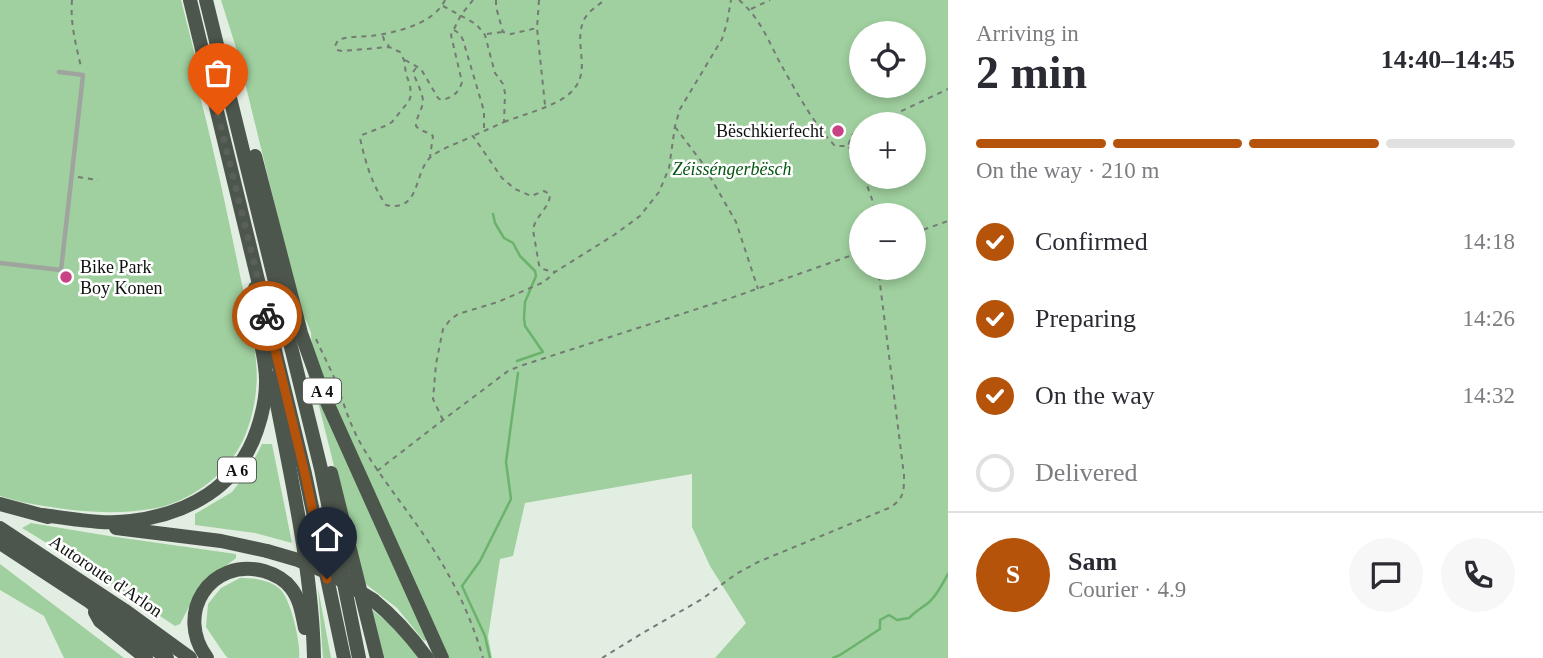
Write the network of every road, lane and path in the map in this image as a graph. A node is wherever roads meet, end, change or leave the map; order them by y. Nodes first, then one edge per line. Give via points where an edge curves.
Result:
1 (72, 0) edge
2 (190, 0) edge
3 (206, 0) edge
4 (445, 0) edge
5 (472, 0) edge
6 (496, 0) edge
7 (539, 0) edge
8 (605, 0) edge
9 (731, 0) edge
10 (739, 0) edge
11 (770, 0) edge
12 (443, 6) junction
13 (750, 9) junction
14 (461, 15) junction
15 (537, 28) junction
16 (454, 30) junction
17 (503, 32) junction
18 (383, 34) junction
19 (485, 35) junction
20 (389, 47) junction
21 (404, 60) junction
22 (417, 68) junction
23 (60, 72) dead end
24 (413, 72) junction
25 (406, 74) junction
26 (83, 75) junction
27 (948, 89) edge
28 (545, 106) junction
29 (234, 112) junction
30 (899, 112) edge
31 (504, 122) junction
32 (675, 126) junction
33 (484, 131) junction
34 (473, 136) junction
35 (848, 146) edge
36 (430, 157) junction
37 (71, 176) junction
38 (98, 180) dead end
39 (948, 221) edge
40 (926, 229) edge
41 (849, 256) edge
42 (0, 263) edge
43 (255, 266) junction
44 (555, 272) junction
45 (274, 274) junction
46 (880, 280) edge
47 (758, 289) junction
48 (316, 339) dead end
49 (443, 419) junction
50 (377, 471) junction
51 (0, 504) edge
52 (41, 515) junction
53 (0, 528) edge
54 (0, 543) edge
55 (90, 602) junction
56 (146, 658) edge
57 (167, 658) edge
58 (190, 658) edge
59 (207, 658) edge
60 (306, 658) edge
61 (314, 658) edge
62 (344, 658) edge
63 (359, 658) edge
64 (377, 658) edge
65 (427, 658) edge
66 (442, 658) edge
67 (483, 658) edge
68 (603, 658) edge

1 - 26 path
2 - 43 highway, A 4
3 - 29 highway, A 4
4 - 12 path
5 - 14 path
6 - 17 path
7 - 15 path
8 - 28 path via 585,19 580,34 583,71 579,85
9 - 32 path via 722,39 680,109
10 - 13 path
11 - 13 path
12 - 14 path
12 - 18 path via 424,22
13 - 35 path via 822,133 835,146
14 - 16 path
14 - 19 path
15 - 17 path
15 - 28 path
16 - 22 path via 451,38 460,89 441,100
16 - 33 path via 463,40 484,111
17 - 19 path
18 - 20 path
18 - 20 path via 345,37 335,46 342,51
19 - 31 path via 505,93
20 - 21 path
21 - 22 path
21 - 25 path
22 - 24 path
23 - 26 lane
24 - 25 path
24 - 36 path via 423,103 416,126 433,136
25 - 36 path via 409,101 392,122 360,138 386,205 409,200
26 - 37 lane
27 - 30 path
28 - 31 path
29 - 45 highway, A 4
29 - 66 highway, A 4 via 251,143 301,333 321,389
31 - 33 path
32 - 44 path via 670,168 640,216
32 - 47 path via 736,222
33 - 34 path
34 - 36 path
34 - 44 path via 515,190 531,196 544,191 550,194 533,230 539,265
37 - 38 path
37 - 42 lane via 61,270
39 - 40 path
41 - 47 path
43 - 52 highway, A 6 via 255,310 267,383 261,418 237,470 194,504 163,515 102,522
43 - 61 highway via 259,311 303,547
43 - 62 highway, A 4
44 - 49 path via 531,288 458,314 443,329 433,399
45 - 63 highway, A 4 via 321,469
45 - 64 highway, A 4 via 293,322
46 - 68 path via 904,475 904,493 897,503 736,573 702,599
47 - 49 path via 520,366
48 - 50 path via 351,425
49 - 50 path
50 - 67 path via 453,581
51 - 52 highway, A 6
52 - 65 highway, A 6, bridge via 221,541 298,560 373,600 393,616
53 - 58 highway, Autoroute d'Arlon
54 - 55 highway, Autoroute d'Arlon
55 - 56 highway via 100,621
55 - 57 highway, Autoroute d'Arlon
59 - 60 highway via 194,628 202,592 229,572 253,569 268,572 291,588 306,631

